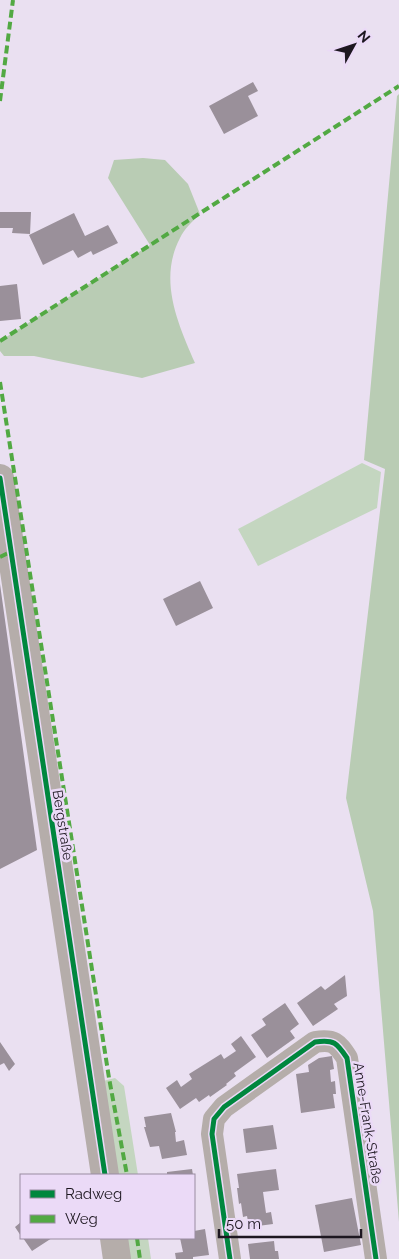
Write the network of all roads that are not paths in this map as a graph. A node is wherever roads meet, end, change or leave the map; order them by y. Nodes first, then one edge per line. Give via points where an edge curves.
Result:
1 (0, 478) edge
2 (105, 1174) edge
3 (114, 1239) edge
4 (117, 1259) edge
5 (230, 1259) edge
6 (376, 1259) edge

1 - 2 street, Bergstraße
3 - 4 street
5 - 6 street, Anne-Frank-Straße via 212,1134 214,1119 224,1107 316,1042 328,1040 339,1045 347,1058

